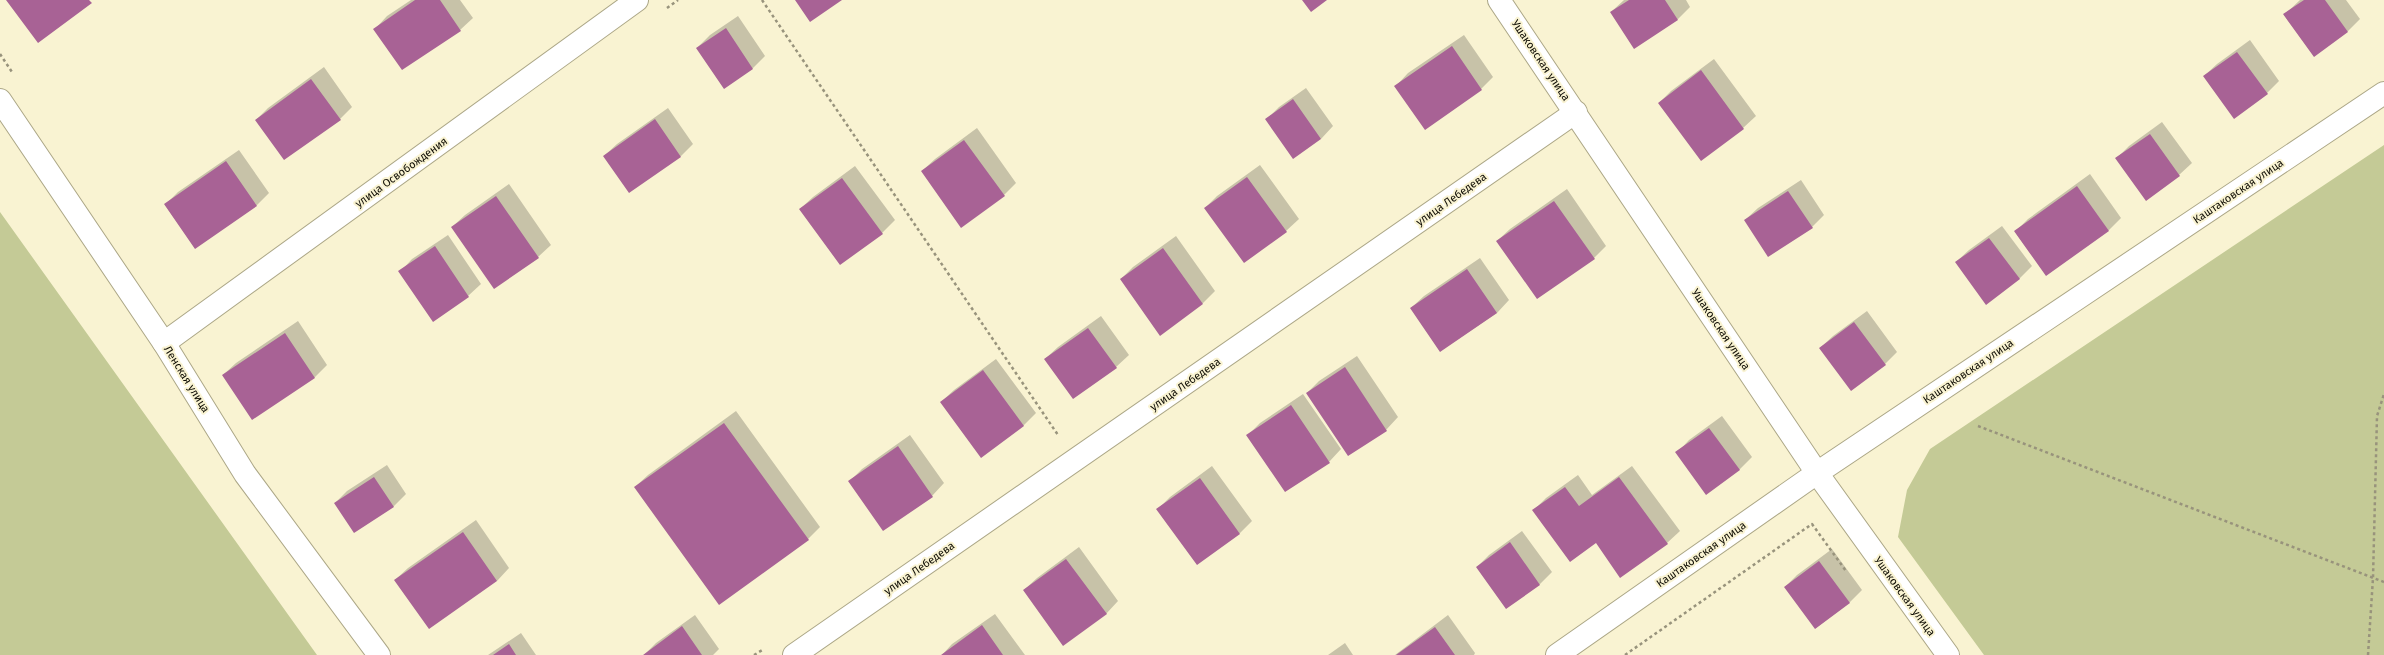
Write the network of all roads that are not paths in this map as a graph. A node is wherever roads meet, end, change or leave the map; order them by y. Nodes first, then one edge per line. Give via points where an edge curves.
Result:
1 (637, 0) edge
2 (1499, 0) edge
3 (2384, 93) edge
4 (0, 100) edge
5 (1576, 112) junction
6 (164, 343) junction
7 (1817, 472) junction
8 (378, 655) edge
9 (794, 655) edge
10 (1557, 655) edge
11 (1948, 655) edge

1 - 6 street, улица Освобождения
2 - 5 street, Ушаковская улица
3 - 7 street, Каштаковская улица
4 - 6 street, Ленская улица
5 - 7 street, Ушаковская улица
5 - 9 street, улица Лебедева
6 - 8 street, Ленская улица via 245,474
7 - 10 street, Каштаковская улица
7 - 11 street, Ушаковская улица

